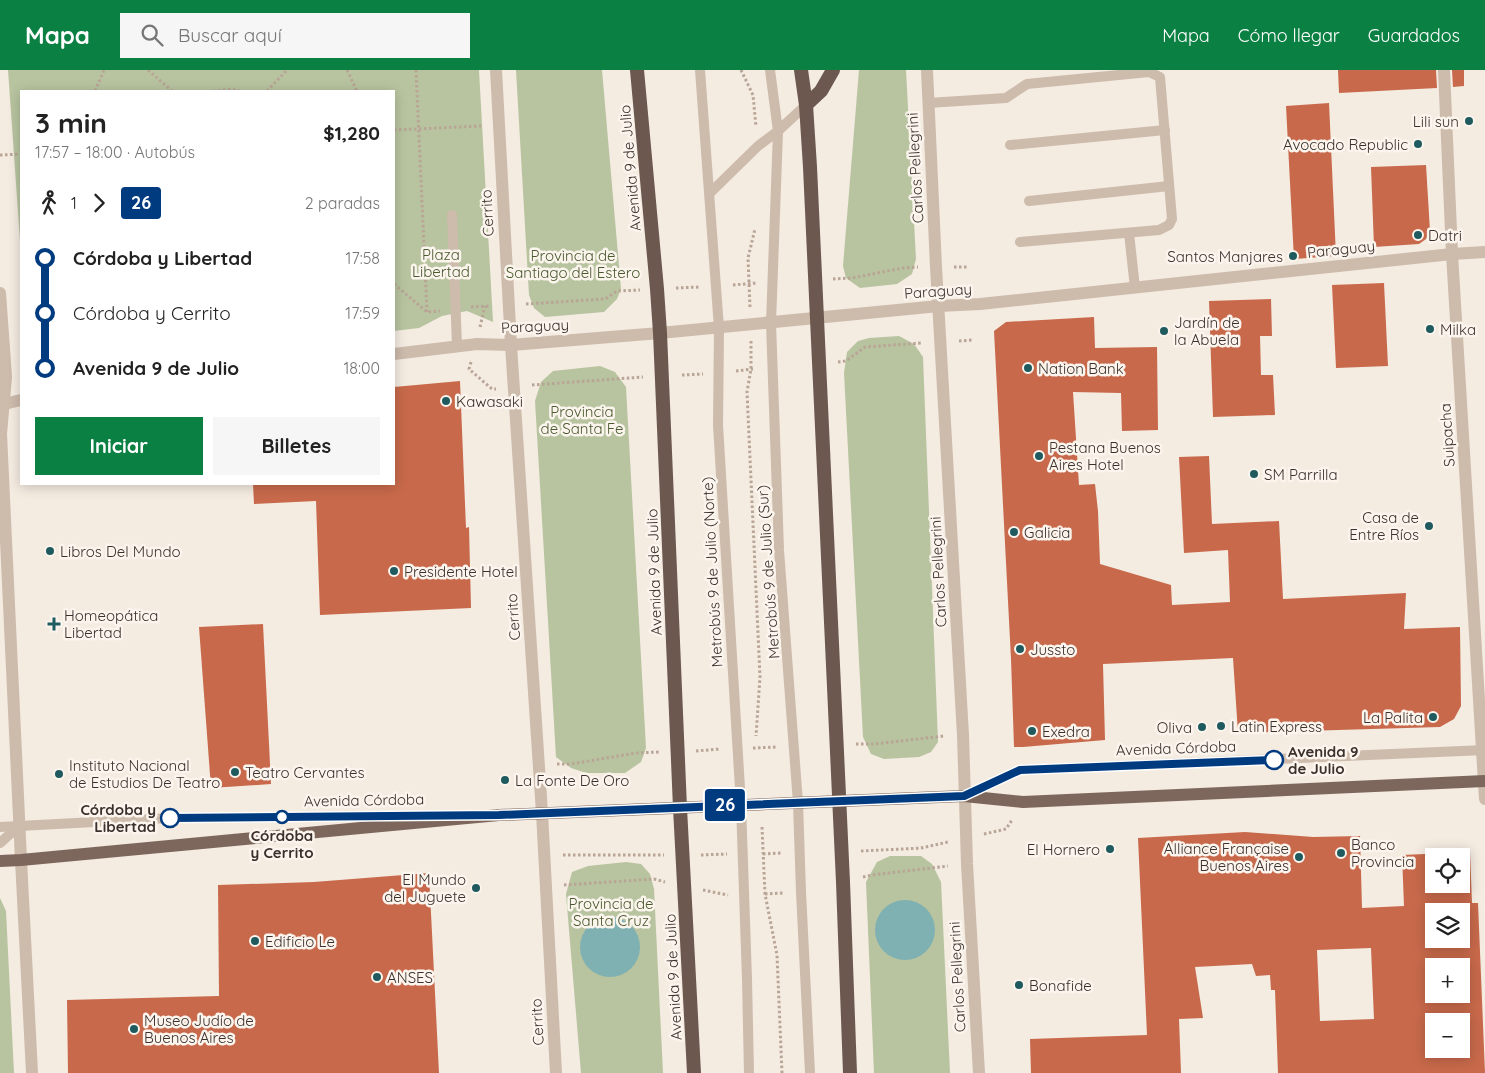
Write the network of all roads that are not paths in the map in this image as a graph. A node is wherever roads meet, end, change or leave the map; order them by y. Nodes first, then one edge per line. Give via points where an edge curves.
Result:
1 (496, 70) edge
2 (637, 70) edge
3 (700, 70) edge
4 (770, 70) edge
5 (801, 70) edge
6 (833, 70) edge
7 (927, 70) edge
8 (1444, 70) edge
9 (928, 103) junction
10 (806, 105) junction
11 (1165, 130) junction
12 (778, 131) junction
13 (1010, 145) dead end
14 (1169, 186) junction
15 (710, 193) junction
16 (1029, 201) dead end
17 (452, 215) dead end
18 (1129, 232) junction
19 (1020, 242) dead end
20 (1485, 252) edge
21 (1452, 254) junction
22 (1135, 288) junction
23 (0, 293) edge
24 (939, 306) junction
25 (818, 319) junction
26 (771, 323) junction
27 (719, 328) junction
28 (660, 334) junction
29 (511, 345) junction
30 (457, 346) junction
31 (395, 354) edge
32 (20, 400) edge
33 (2, 404) edge
34 (1484, 750) edge
35 (1484, 781) edge
36 (964, 796) junction
37 (1485, 799) edge
38 (839, 802) junction
39 (798, 803) junction
40 (740, 805) junction
41 (680, 808) junction
42 (542, 813) junction
43 (499, 815) junction
44 (20, 825) junction
45 (0, 827) edge
46 (0, 844) edge
47 (20, 860) junction
48 (0, 861) edge
49 (32, 1073) edge
50 (556, 1073) edge
51 (694, 1073) edge
52 (749, 1073) edge
53 (810, 1073) edge
54 (850, 1073) edge
55 (979, 1073) edge

1 - 29 street, Cerrito
2 - 28 highway, Avenida 9 de Julio
3 - 15 lane, Metrobús 9 de Julio (Norte)
4 - 12 lane, Metrobús 9 de Julio (Sur)
5 - 10 highway
6 - 10 highway via 821,91
7 - 9 street, Carlos Pellegrini
8 - 21 street, Suipacha
9 - 11 lane via 1006,98 1027,84 1148,72 1160,77
9 - 24 street, Carlos Pellegrini
10 - 12 lane
10 - 25 highway
11 - 13 lane
11 - 14 lane
12 - 15 lane
12 - 26 lane, Metrobús 9 de Julio (Sur)
14 - 16 lane
14 - 18 lane via 1172,219 1169,225 1159,230
15 - 27 lane, Metrobús 9 de Julio (Norte)
17 - 30 lane
18 - 19 lane
18 - 22 lane
20 - 21 street, Paraguay
21 - 22 street, Paraguay
21 - 34 street, Suipacha
22 - 24 street, Paraguay
23 - 33 street via 6,377
24 - 25 street, Paraguay
24 - 36 street, Carlos Pellegrini
25 - 26 street, Paraguay
25 - 38 highway
26 - 27 street, Paraguay
26 - 39 lane, Metrobús 9 de Julio (Sur) via 779,550
27 - 28 street, Paraguay
27 - 40 lane, Metrobús 9 de Julio (Norte) via 718,425
28 - 29 street, Paraguay
28 - 41 highway, Avenida 9 de Julio
29 - 30 street, Paraguay
29 - 42 street, Cerrito
30 - 31 street, Paraguay
32 - 33 street
33 - 44 street
34 - 35 street, Suipacha
34 - 36 lane, Avenida Córdoba via 1020,770
35 - 36 main road, Avenida Córdoba via 1023,802
35 - 37 street, Suipacha
36 - 38 main road, Avenida Córdoba
36 - 55 street, Carlos Pellegrini
38 - 39 main road, Avenida Córdoba
38 - 54 highway
39 - 40 main road, Avenida Córdoba
39 - 53 lane, Metrobús 9 de Julio (Sur)
40 - 41 main road, Avenida Córdoba
40 - 52 lane, Metrobús 9 de Julio (Norte)
41 - 42 main road, Avenida Córdoba
41 - 51 highway, Avenida 9 de Julio
42 - 43 main road, Avenida Córdoba
42 - 50 street, Cerrito
43 - 44 lane, Avenida Córdoba via 170,818
43 - 47 main road, Avenida Córdoba
44 - 45 lane, Avenida Córdoba
44 - 46 lane
44 - 47 street
47 - 48 main road, Avenida Córdoba
47 - 49 street

